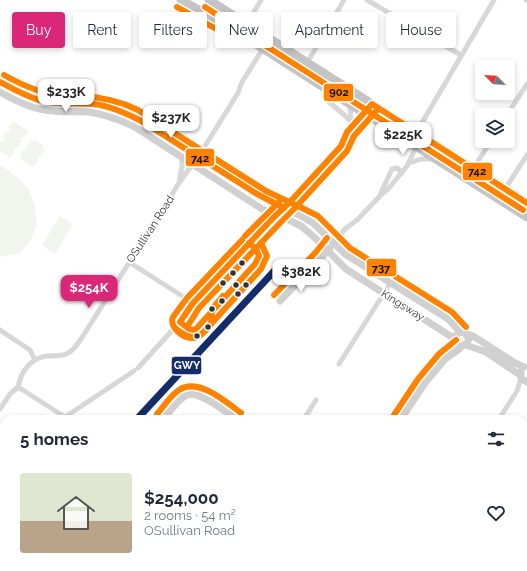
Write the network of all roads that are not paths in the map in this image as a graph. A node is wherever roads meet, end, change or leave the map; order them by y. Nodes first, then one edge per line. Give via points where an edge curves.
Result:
1 (182, 0) edge
2 (209, 0) edge
3 (261, 0) edge
4 (344, 0) edge
5 (368, 0) edge
6 (494, 0) edge
7 (228, 12) edge
8 (254, 12) edge
9 (273, 42) edge
10 (263, 49) junction
11 (461, 55) junction
12 (307, 63) junction
13 (0, 82) edge
14 (527, 84) edge
15 (328, 90) junction
16 (0, 92) edge
17 (350, 105) junction
18 (374, 105) junction
19 (512, 108) edge
20 (366, 115) junction
21 (352, 123) junction
22 (416, 132) junction
23 (404, 139) junction
24 (343, 142) junction
25 (416, 147) junction
26 (441, 148) junction
27 (486, 148) edge
28 (527, 155) edge
29 (182, 157) junction
30 (200, 157) junction
31 (434, 159) junction
32 (409, 163) junction
33 (193, 164) junction
34 (473, 169) junction
35 (402, 173) junction
36 (179, 183) junction
37 (505, 189) junction
38 (299, 192) junction
39 (380, 196) junction
40 (527, 203) edge
41 (284, 208) junction
42 (276, 215) junction
43 (299, 215) junction
44 (527, 217) edge
45 (333, 243) junction
46 (328, 250) junction
47 (348, 256) junction
48 (129, 262) junction
49 (342, 265) junction
50 (391, 282) junction
51 (384, 293) junction
52 (280, 301) dead end
53 (193, 303) junction
54 (0, 330) edge
55 (463, 333) junction
56 (455, 340) junction
57 (464, 346) junction
58 (445, 359) junction
59 (35, 360) junction
60 (339, 364) dead end
61 (525, 366) edge
62 (524, 379) edge
63 (18, 387) junction
64 (316, 400) dead end
65 (0, 409) edge
66 (61, 415) edge
67 (67, 415) edge
68 (167, 415) edge
69 (230, 415) edge
70 (307, 415) edge
71 (404, 415) edge
72 (502, 415) edge

1 - 10 highway
2 - 7 highway
3 - 8 street
4 - 12 street
5 - 11 street
6 - 11 street
9 - 12 highway
10 - 15 highway
10 - 30 street, OSullivan Road
11 - 22 street
12 - 18 highway
13 - 30 street, Kingsway via 40,100 61,104 92,104 123,112
14 - 19 street
15 - 17 highway
15 - 21 street via 326,96 329,102
16 - 29 street, Kingsway via 38,109 94,113 117,119 135,127
17 - 20 highway
17 - 21 street
18 - 20 street
18 - 22 highway
20 - 21 street
20 - 23 highway
20 - 24 street via 349,139
21 - 24 street
22 - 23 highway
22 - 25 highway
22 - 26 highway
23 - 25 highway
24 - 38 street
25 - 31 highway
25 - 32 street
26 - 31 highway
26 - 34 highway
27 - 34 street
28 - 37 street
29 - 33 street, Kingsway
29 - 36 street, OSullivan Road
30 - 33 street, OSullivan Road
30 - 41 street, Kingsway via 257,194
31 - 32 street via 421,159
31 - 44 highway
32 - 35 street
33 - 36 street, OSullivan Road
33 - 42 street, Kingsway via 262,209
34 - 37 highway
35 - 39 street
35 - 39 street via 396,168 392,169
36 - 48 street, OSullivan Road
37 - 40 highway
38 - 41 street
38 - 43 street
39 - 45 street
41 - 42 street
41 - 43 street, Kingsway
42 - 46 street, Kingsway via 301,226
42 - 53 street
43 - 45 street, Kingsway via 318,226
45 - 46 street
45 - 47 street, Kingsway
46 - 49 street, Kingsway
46 - 52 street
47 - 49 street
47 - 50 street, Kingsway
48 - 53 street
48 - 59 street, OSullivan Road via 74,348 66,354
49 - 51 street, Kingsway
50 - 51 street
50 - 55 street, Kingsway via 448,319
51 - 56 street, Kingsway
51 - 60 street
53 - 67 street via 177,326 136,369
54 - 59 street via 30,350
55 - 56 street via 457,334
55 - 57 street via 468,341
55 - 61 street, Kingsway via 473,336 515,363
56 - 57 street via 458,346
56 - 58 street via 445,353
57 - 58 street
57 - 62 street via 486,352
58 - 71 street
59 - 63 street via 28,365
61 - 62 street via 520,372
62 - 72 street
63 - 65 street
63 - 66 street
64 - 70 street
68 - 69 street via 184,397 192,394 201,396

